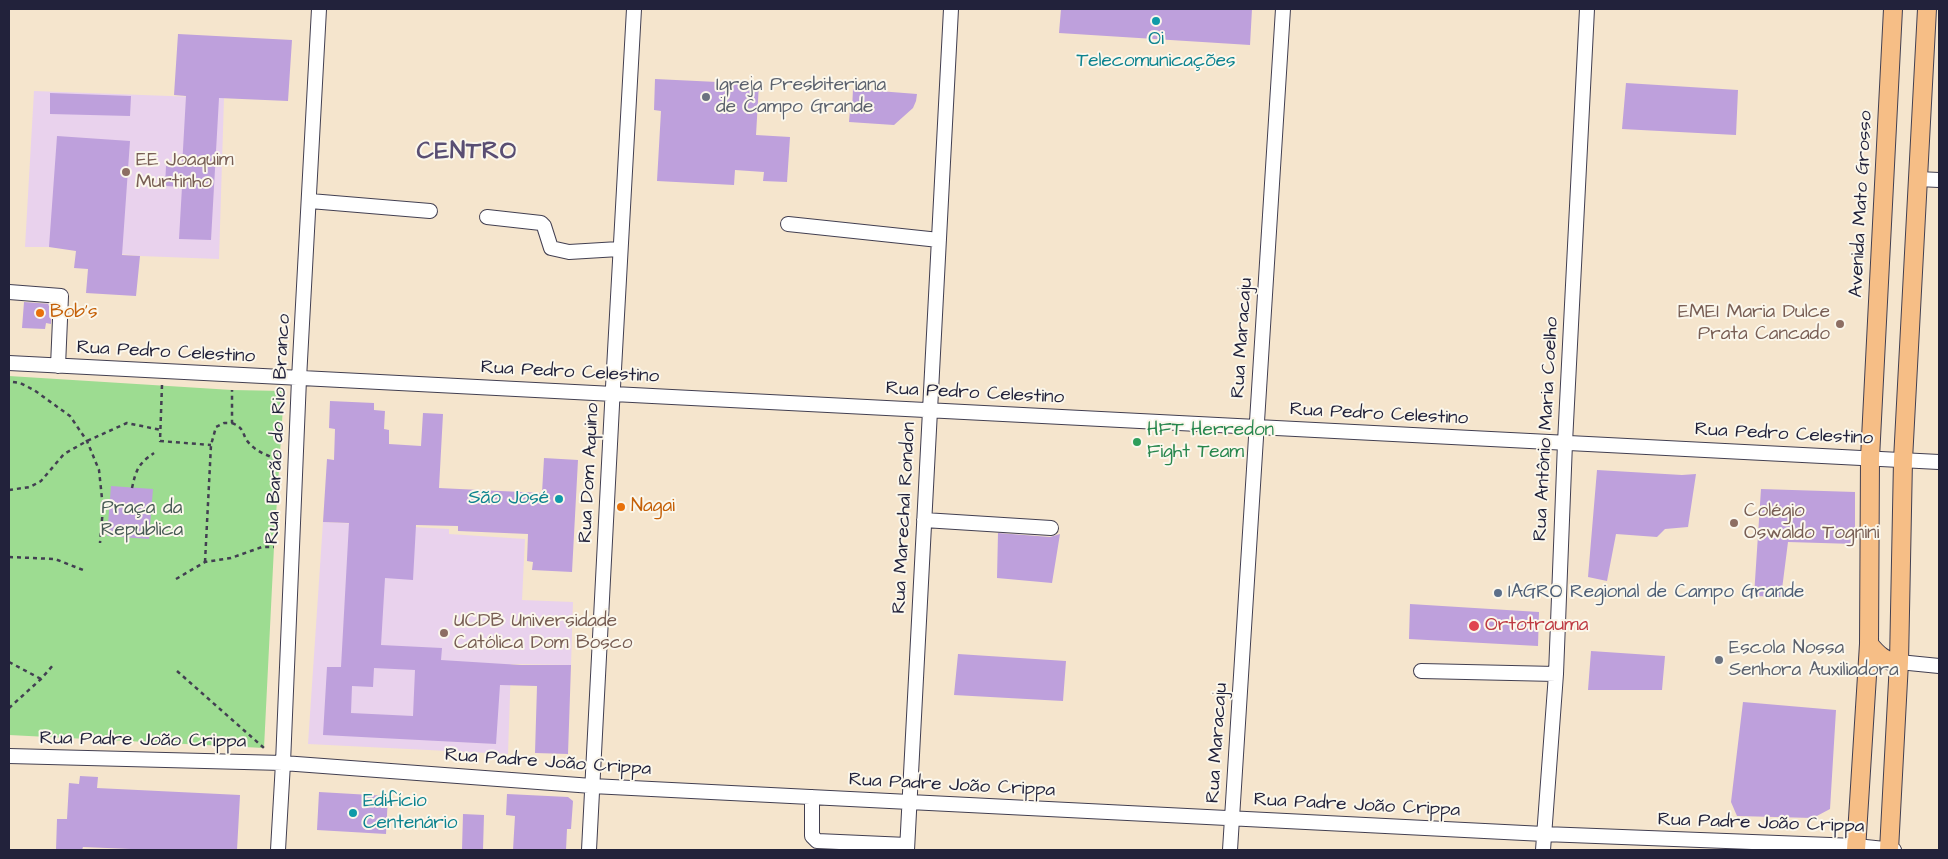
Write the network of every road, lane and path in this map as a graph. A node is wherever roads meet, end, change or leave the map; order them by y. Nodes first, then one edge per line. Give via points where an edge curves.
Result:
1 (319, 9) edge
2 (634, 9) edge
3 (951, 9) edge
4 (1283, 9) edge
5 (1587, 9) edge
6 (1893, 9) edge
7 (1927, 9) edge
8 (1918, 179) junction
9 (1939, 180) edge
10 (310, 201) junction
11 (430, 212) dead end
12 (487, 217) dead end
13 (788, 224) dead end
14 (939, 240) junction
15 (619, 249) junction
16 (9, 292) edge
17 (9, 363) edge
18 (58, 366) junction
19 (299, 379) junction
20 (13, 382) dead end
21 (162, 385) dead end
22 (232, 390) dead end
23 (613, 394) junction
24 (930, 410) junction
25 (232, 423) junction
26 (1256, 427) junction
27 (161, 430) junction
28 (87, 441) junction
29 (1565, 443) junction
30 (211, 445) junction
31 (154, 453) dead end
32 (1870, 458) junction
33 (279, 460) dead end
34 (1903, 460) junction
35 (1939, 462) edge
36 (132, 488) dead end
37 (9, 490) edge
38 (924, 520) junction
39 (1051, 528) dead end
40 (100, 543) dead end
41 (274, 547) dead end
42 (9, 557) edge
43 (205, 562) junction
44 (83, 570) dead end
45 (176, 579) dead end
46 (1869, 644) junction
47 (9, 662) edge
48 (1899, 662) junction
49 (54, 664) dead end
50 (1939, 666) edge
51 (177, 671) dead end
52 (1421, 671) dead end
53 (1556, 674) junction
54 (40, 680) junction
55 (9, 708) edge
56 (264, 748) dead end
57 (9, 756) edge
58 (283, 763) junction
59 (592, 786) junction
60 (812, 797) junction
61 (909, 802) junction
62 (1232, 818) junction
63 (1544, 834) junction
64 (907, 847) edge
65 (1856, 848) edge
66 (278, 850) edge
67 (589, 850) edge
68 (1230, 850) edge
69 (1543, 850) edge
70 (1889, 850) edge
71 (1894, 850) edge

1 - 10 street, Rua Barão do Rio Branco
2 - 15 street, Rua Dom Aquino
3 - 14 street, Rua Marechal Rondon
4 - 26 street, Rua Maracaju
5 - 29 street, Rua Antônio Maria Coelho
6 - 32 main road, Avenida Mato Grosso
7 - 8 main road
8 - 9 street
8 - 34 main road
10 - 11 street
10 - 19 street, Rua Barão do Rio Branco
12 - 15 street via 541,223 551,248 561,251
13 - 14 street
14 - 24 street, Rua Marechal Rondon
15 - 23 street, Rua Dom Aquino
16 - 18 street via 61,296
17 - 18 street, Rua Pedro Celestino
18 - 19 street, Rua Pedro Celestino
19 - 23 street, Rua Pedro Celestino
19 - 58 street, Rua Barão do Rio Branco
20 - 28 path via 34,390 70,416
21 - 27 path
22 - 25 path
23 - 24 street, Rua Pedro Celestino
23 - 59 street, Rua Dom Aquino
24 - 26 street, Rua Pedro Celestino
24 - 38 street, Rua Marechal Rondon
25 - 30 path via 216,427
25 - 33 path via 240,426 254,449
26 - 29 street, Rua Pedro Celestino
26 - 62 street, Rua Maracaju
27 - 28 path via 127,423
27 - 30 path via 160,440
28 - 37 path via 64,454 41,481 30,487
28 - 40 path via 98,470 103,508
29 - 32 street, Rua Pedro Celestino
29 - 53 street, Rua Antônio Maria Coelho
30 - 43 path
31 - 36 path via 141,462
32 - 34 street, Rua Pedro Celestino
32 - 46 main road, Avenida Mato Grosso
34 - 35 street, Rua Pedro Celestino
34 - 48 main road
38 - 39 street
38 - 61 street, Rua Marechal Rondon
41 - 43 path via 262,547 231,558
42 - 44 path via 55,559
43 - 45 path
46 - 48 main road via 1885,660
46 - 65 main road, Avenida Mato Grosso
47 - 54 path
48 - 50 street
48 - 70 main road
49 - 54 path
51 - 56 path
52 - 53 street
53 - 63 street, Rua Antônio Maria Coelho
54 - 55 path
57 - 58 street, Rua Padre João Crippa
58 - 59 street, Rua Padre João Crippa
58 - 66 street, Rua Barão do Rio Branco
59 - 60 street, Rua Padre João Crippa
59 - 67 street, Rua Dom Aquino
60 - 61 street, Rua Padre João Crippa
60 - 64 street via 812,836 817,841
61 - 62 street, Rua Padre João Crippa
61 - 64 street, Rua Marechal Rondon
62 - 63 street, Rua Padre João Crippa
62 - 68 street, Rua Maracaju
63 - 65 street, Rua Padre João Crippa
63 - 69 street, Rua Antônio Maria Coelho
65 - 70 street, Rua Padre João Crippa
70 - 71 street, Rua Padre João Crippa

